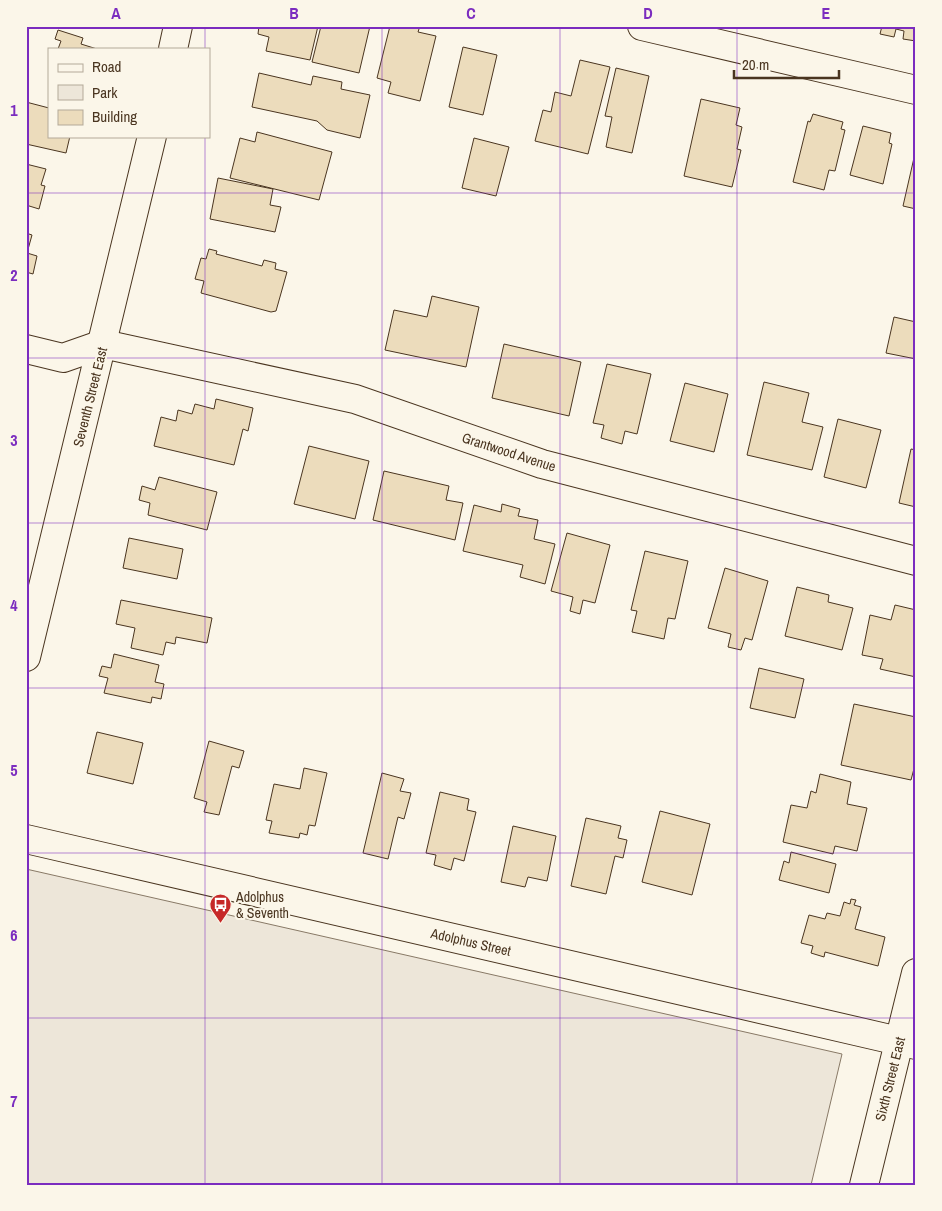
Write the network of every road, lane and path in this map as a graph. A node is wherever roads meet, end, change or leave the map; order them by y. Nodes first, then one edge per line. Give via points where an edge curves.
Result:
1 (178, 26) edge
2 (642, 26) edge
3 (173, 48) edge
4 (916, 90) edge
5 (152, 138) edge
6 (103, 344) junction
7 (26, 348) edge
8 (916, 561) edge
9 (26, 657) edge
10 (26, 839) edge
11 (916, 973) edge
12 (908, 1043) edge
13 (864, 1185) edge

1 - 3 street
2 - 4 street
5 - 6 street, Seventh Street East
6 - 7 street via 63,358
6 - 8 street, Grantwood Avenue via 355,399 542,464
6 - 9 street, Seventh Street East
10 - 12 street, Adolphus Street
11 - 12 street, Sixth Street East
12 - 13 street, Sixth Street East

